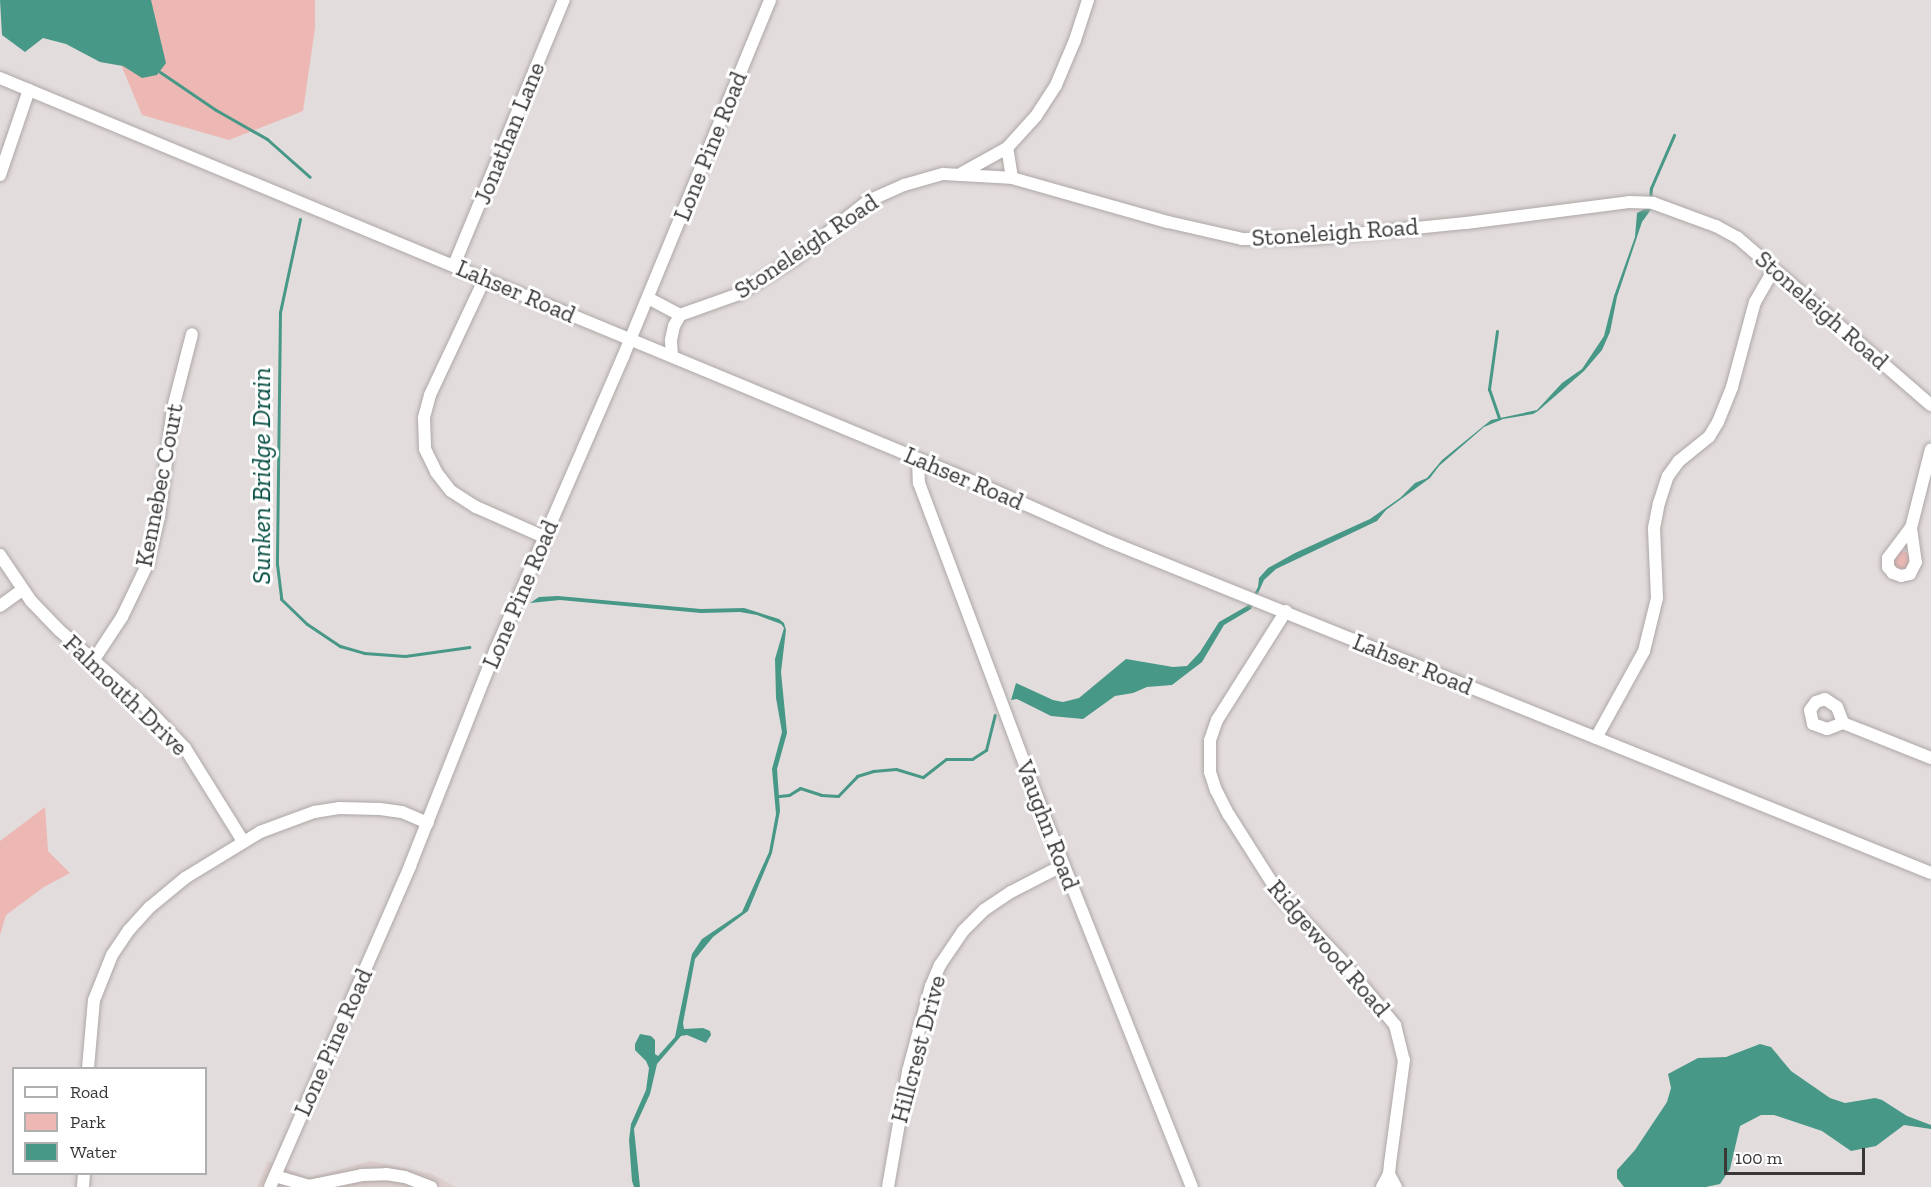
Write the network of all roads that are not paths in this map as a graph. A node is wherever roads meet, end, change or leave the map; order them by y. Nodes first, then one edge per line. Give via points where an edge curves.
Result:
1 (564, 0) edge
2 (770, 0) edge
3 (1088, 0) edge
4 (0, 78) edge
5 (29, 90) junction
6 (1007, 148) junction
7 (962, 173) junction
8 (0, 175) edge
9 (1012, 178) junction
10 (454, 265) junction
11 (1774, 269) junction
12 (485, 278) junction
13 (648, 298) junction
14 (680, 315) junction
15 (192, 334) dead end
16 (631, 339) junction
17 (672, 357) junction
18 (1931, 405) edge
19 (1931, 448) edge
20 (918, 459) junction
21 (1911, 528) dead end
22 (544, 537) junction
23 (0, 555) edge
24 (22, 590) junction
25 (0, 606) edge
26 (1286, 611) junction
27 (93, 661) junction
28 (1843, 723) dead end
29 (1596, 738) junction
30 (1931, 758) edge
31 (428, 823) junction
32 (243, 841) junction
33 (1063, 865) junction
34 (1931, 873) edge
35 (88, 1067) edge
36 (1389, 1174) junction
37 (272, 1181) edge
38 (430, 1187) edge
39 (888, 1187) edge
40 (1192, 1187) edge
41 (1382, 1187) edge
42 (1396, 1187) edge

1 - 10 street, Jonathan Lane
2 - 13 street, Lone Pine Road
3 - 6 street via 1056,85
4 - 5 street, Lahser Road
5 - 8 street
5 - 10 street, Lahser Road
6 - 7 street
6 - 9 street
7 - 9 street, Stoneleigh Road
7 - 14 street, Stoneleigh Road via 923,180 868,201 796,258 739,294
9 - 11 street, Stoneleigh Road via 1168,222 1242,238 1315,238 1466,224 1629,202 1653,203 1738,238
10 - 12 street, Lahser Road
11 - 18 street, Stoneleigh Road
11 - 29 street via 1755,302 1732,387 1718,422 1709,437 1679,461 1668,476 1654,528 1656,598 1644,651
12 - 16 street, Lahser Road
12 - 22 street via 430,395 424,418 425,448 436,472 451,491
13 - 14 street
13 - 16 street, Lone Pine Road
14 - 17 street via 671,340
15 - 27 street, Kennebec Court via 173,408 159,517 149,557 133,598
16 - 17 street, Lahser Road
16 - 22 street, Lone Pine Road
17 - 20 street, Lahser Road
19 - 21 street
20 - 26 street, Lahser Road via 1108,541
20 - 33 street, Vaughn Road via 919,483
22 - 31 street, Lone Pine Road
23 - 24 street, Falmouth Drive
24 - 25 street
24 - 27 street, Falmouth Drive
26 - 29 street, Lahser Road
26 - 36 street, Ridgewood Road via 1217,720 1210,740 1210,772 1229,815 1281,897 1395,1025 1403,1049 1403,1070
27 - 32 street, Falmouth Drive via 185,748
28 - 30 street
29 - 34 street, Lahser Road
31 - 32 street via 395,810 339,808 301,816
31 - 37 street, Lone Pine Road
32 - 35 street via 169,890 119,944 94,1000
33 - 39 street, Hillcrest Drive via 984,910 963,931 940,965 908,1071
33 - 40 street, Vaughn Road
36 - 41 street, Ridgewood Road
36 - 42 street
37 - 38 street via 309,1186 387,1174

